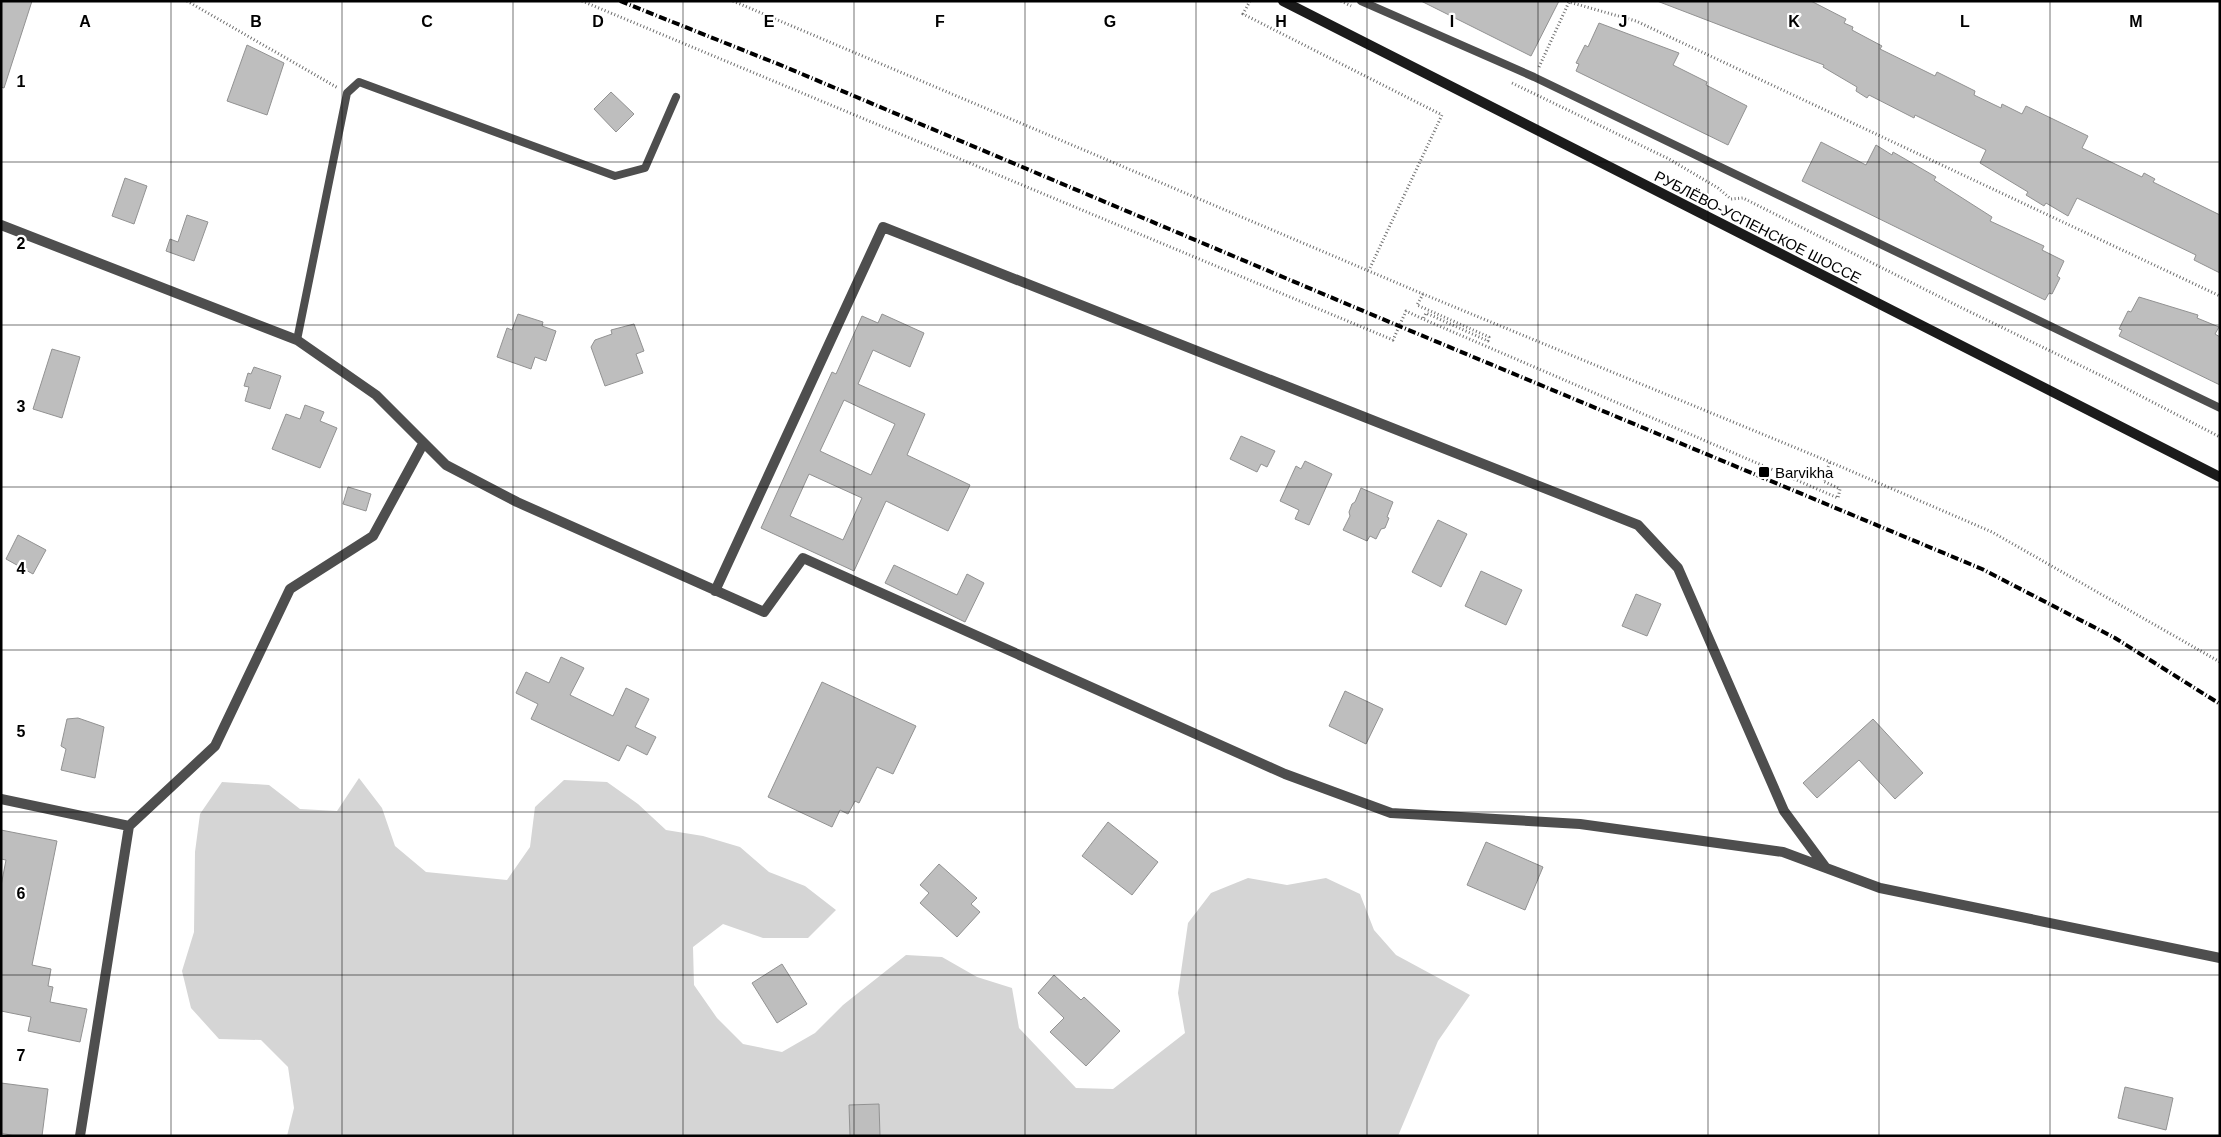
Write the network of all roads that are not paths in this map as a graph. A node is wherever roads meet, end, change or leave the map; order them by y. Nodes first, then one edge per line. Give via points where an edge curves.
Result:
1 (1283, 1) edge
2 (1359, 5) edge
3 (676, 97) dead end
4 (1, 225) edge
5 (297, 340) junction
6 (2220, 408) edge
7 (423, 444) junction
8 (2220, 477) edge
9 (715, 591) junction
10 (1, 799) edge
11 (129, 826) junction
12 (1827, 868) junction
13 (2220, 958) edge
14 (80, 1136) edge

1 - 8 main road, РУБЛЁВО-УСПЕНСКОЕ ШОССЕ
2 - 6 lane via 1534,77
3 - 5 lane via 645,168 615,176 359,82 347,93
4 - 5 street
5 - 7 street via 376,395
7 - 9 street via 446,465 517,502
7 - 11 street via 372,536 290,589 215,746
9 - 12 street via 764,612 803,558 1285,774 1391,812 1580,824 1783,852
9 - 12 street via 883,227 1638,526 1678,568 1784,810
10 - 11 street
11 - 14 street
12 - 13 street via 1880,888

